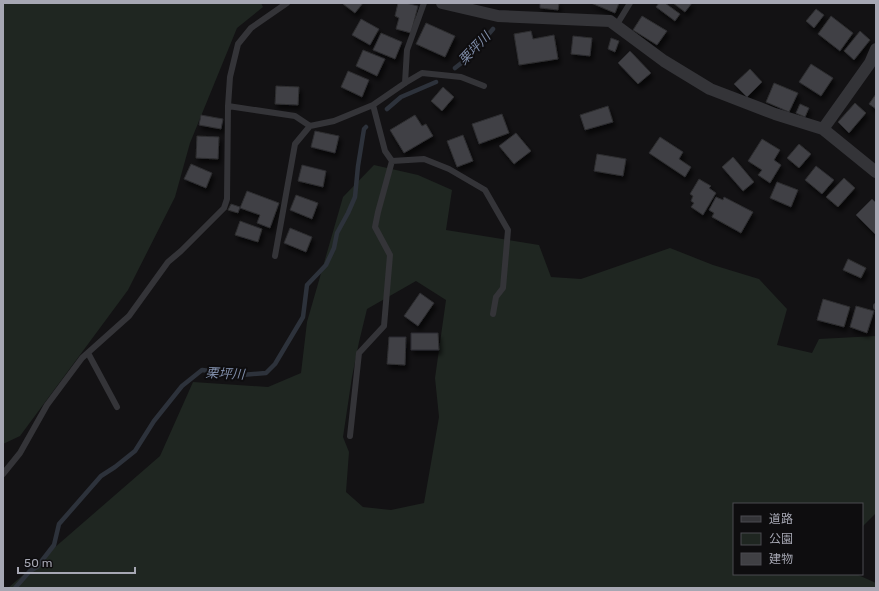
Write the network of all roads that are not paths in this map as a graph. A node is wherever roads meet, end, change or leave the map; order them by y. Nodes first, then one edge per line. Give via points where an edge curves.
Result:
1 (287, 3) edge
2 (424, 3) edge
3 (443, 3) edge
4 (630, 3) edge
5 (616, 26) junction
6 (876, 49) edge
7 (405, 83) junction
8 (484, 86) dead end
9 (373, 105) junction
10 (228, 106) junction
11 (310, 126) junction
12 (823, 129) junction
13 (392, 161) junction
14 (876, 172) edge
15 (275, 256) dead end
16 (493, 314) dead end
17 (88, 353) junction
18 (117, 407) dead end
19 (350, 436) dead end
20 (3, 474) edge

1 - 10 lane via 251,28 238,44 230,77
2 - 7 lane via 407,50
3 - 5 street via 498,16 610,21
4 - 5 lane
5 - 12 street via 664,62 710,89
6 - 12 street via 870,63
7 - 8 lane via 422,73 461,77
7 - 9 lane
9 - 11 lane via 334,121
9 - 13 lane via 384,151
10 - 11 lane via 295,116
10 - 17 lane via 227,199 224,208 168,262 129,316
11 - 15 lane via 295,144
12 - 14 street
13 - 16 lane via 424,159 449,169 486,190 508,230 503,288 496,297
13 - 19 lane via 375,227 390,255 384,326 359,353
17 - 18 lane
17 - 20 lane via 47,405 20,453

